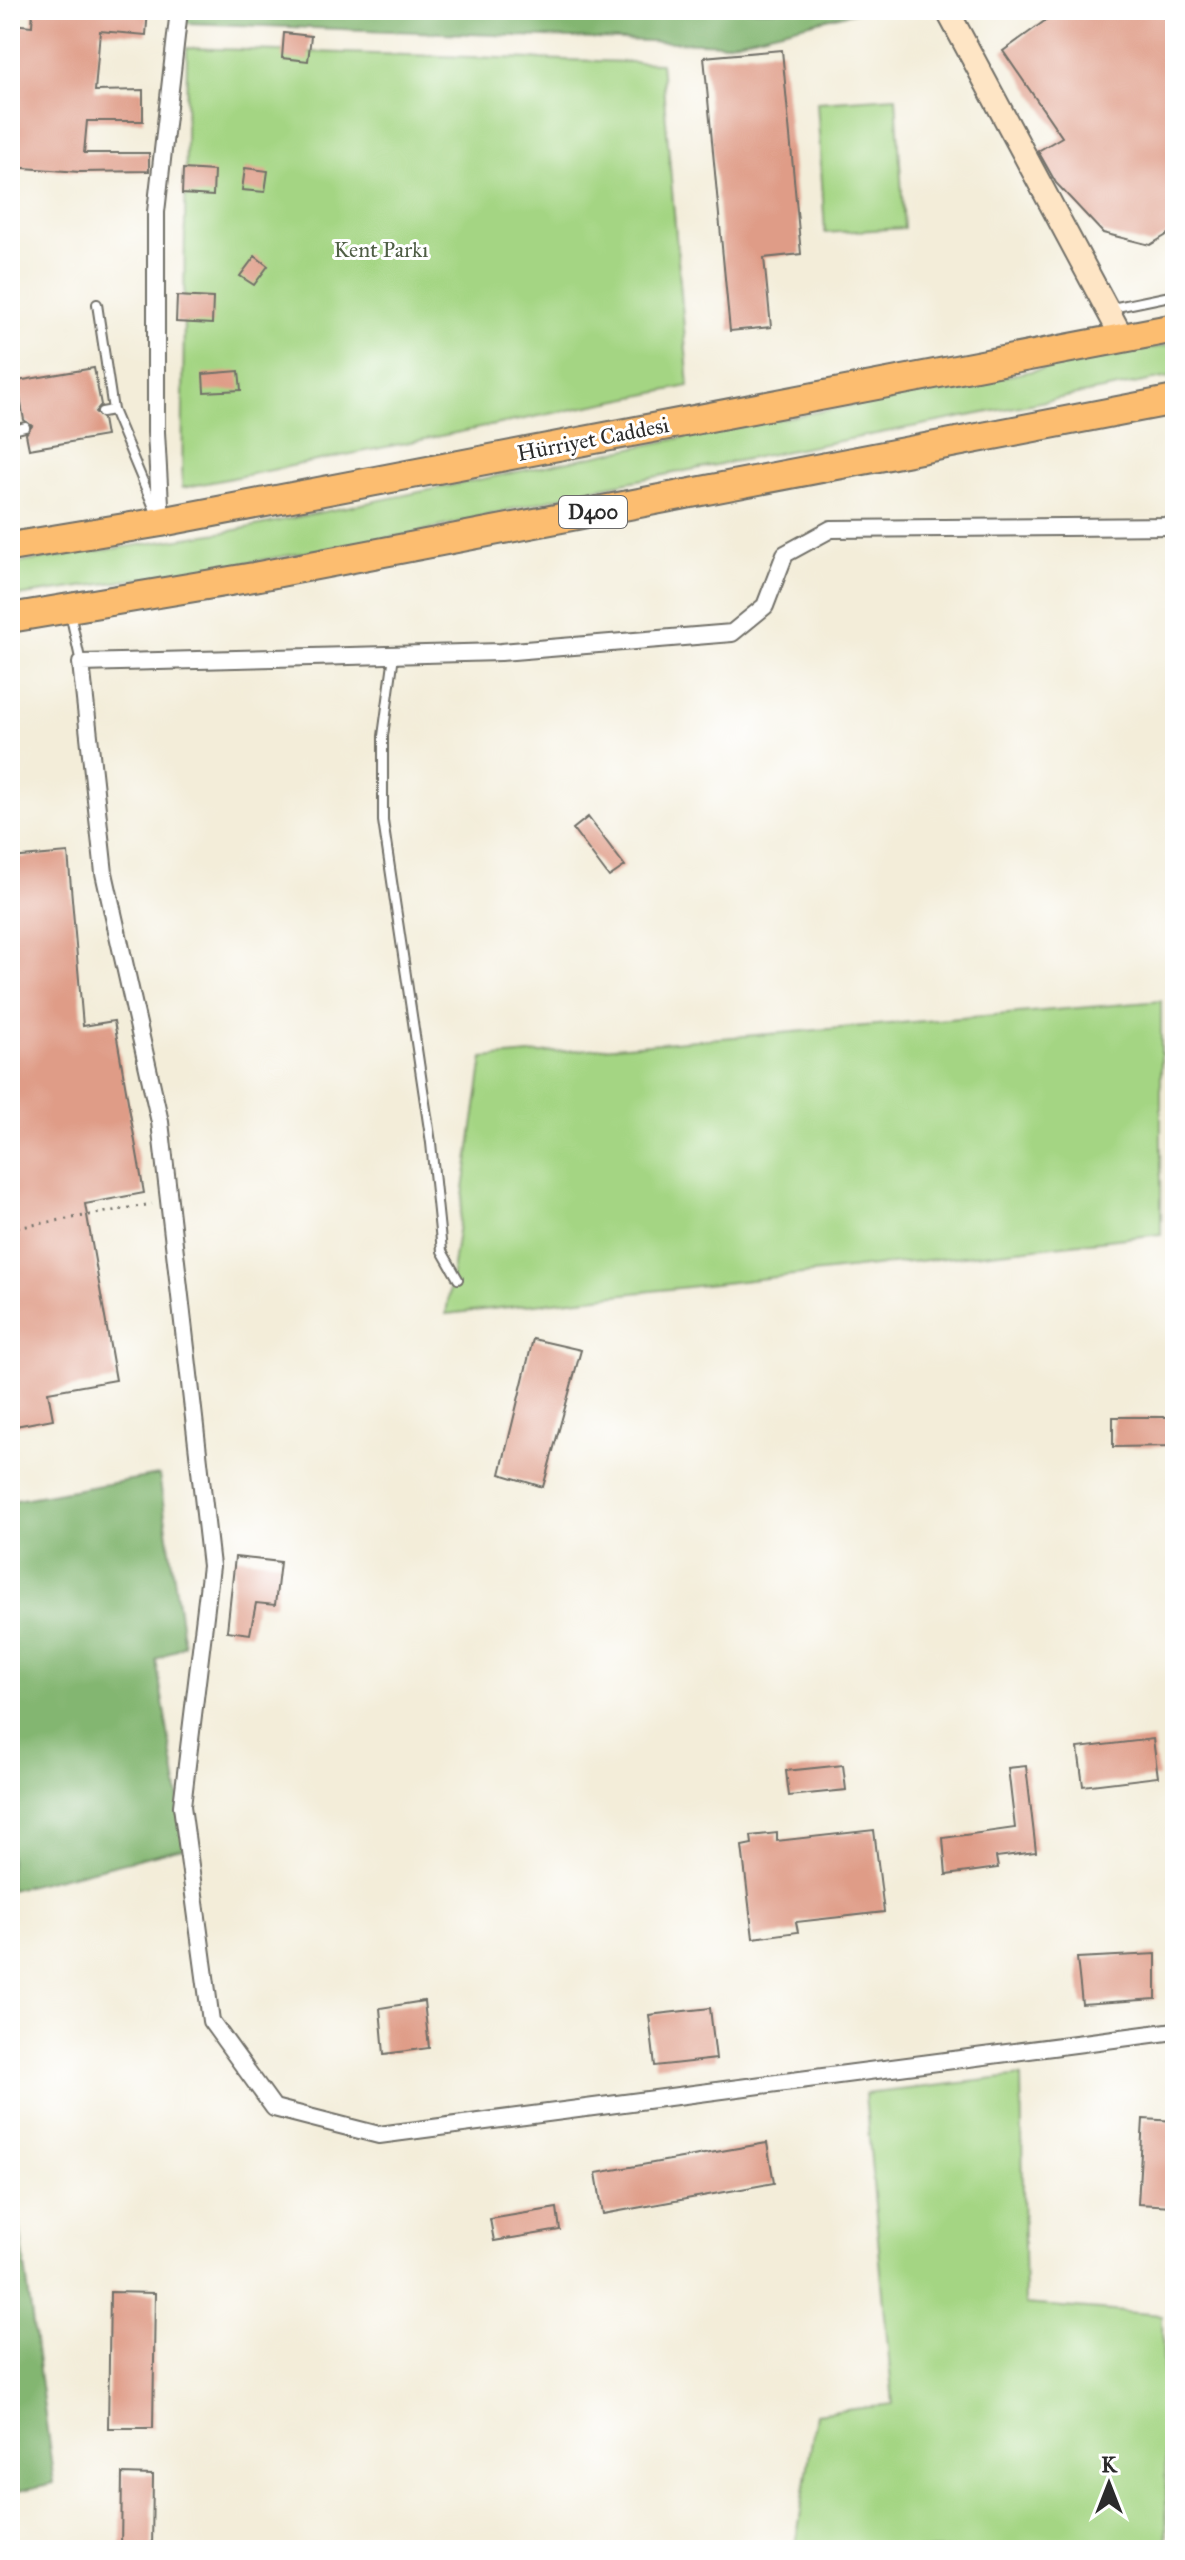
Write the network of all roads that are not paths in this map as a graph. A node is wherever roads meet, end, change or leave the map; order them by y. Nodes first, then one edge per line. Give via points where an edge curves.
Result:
1 (179, 10) edge
2 (947, 10) edge
3 (1175, 295) edge
4 (97, 304) dead end
5 (1106, 309) junction
6 (1175, 328) edge
7 (1122, 337) junction
8 (1175, 400) edge
9 (113, 410) junction
10 (102, 412) dead end
11 (25, 427) dead end
12 (10, 431) edge
13 (161, 522) junction
14 (1175, 526) edge
15 (10, 547) edge
16 (69, 609) junction
17 (10, 618) edge
18 (394, 654) junction
19 (81, 663) junction
20 (458, 1279) dead end
21 (1175, 2031) edge

1 - 13 street via 156,212
2 - 5 street
3 - 5 lane
4 - 9 lane
5 - 7 street
6 - 7 highway, Hürriyet Caddesi
7 - 13 highway, Hürriyet Caddesi
8 - 16 highway, D400
9 - 10 lane
9 - 13 lane
11 - 12 lane
13 - 15 highway, Hürriyet Caddesi
14 - 18 street via 831,529 785,554 765,606 732,633 501,652
16 - 17 highway, D400
16 - 19 lane
18 - 19 street
18 - 20 lane via 383,736 383,821 442,1251
19 - 21 street via 104,873 160,1122 211,1566 182,1806 211,2021 274,2108 379,2135

